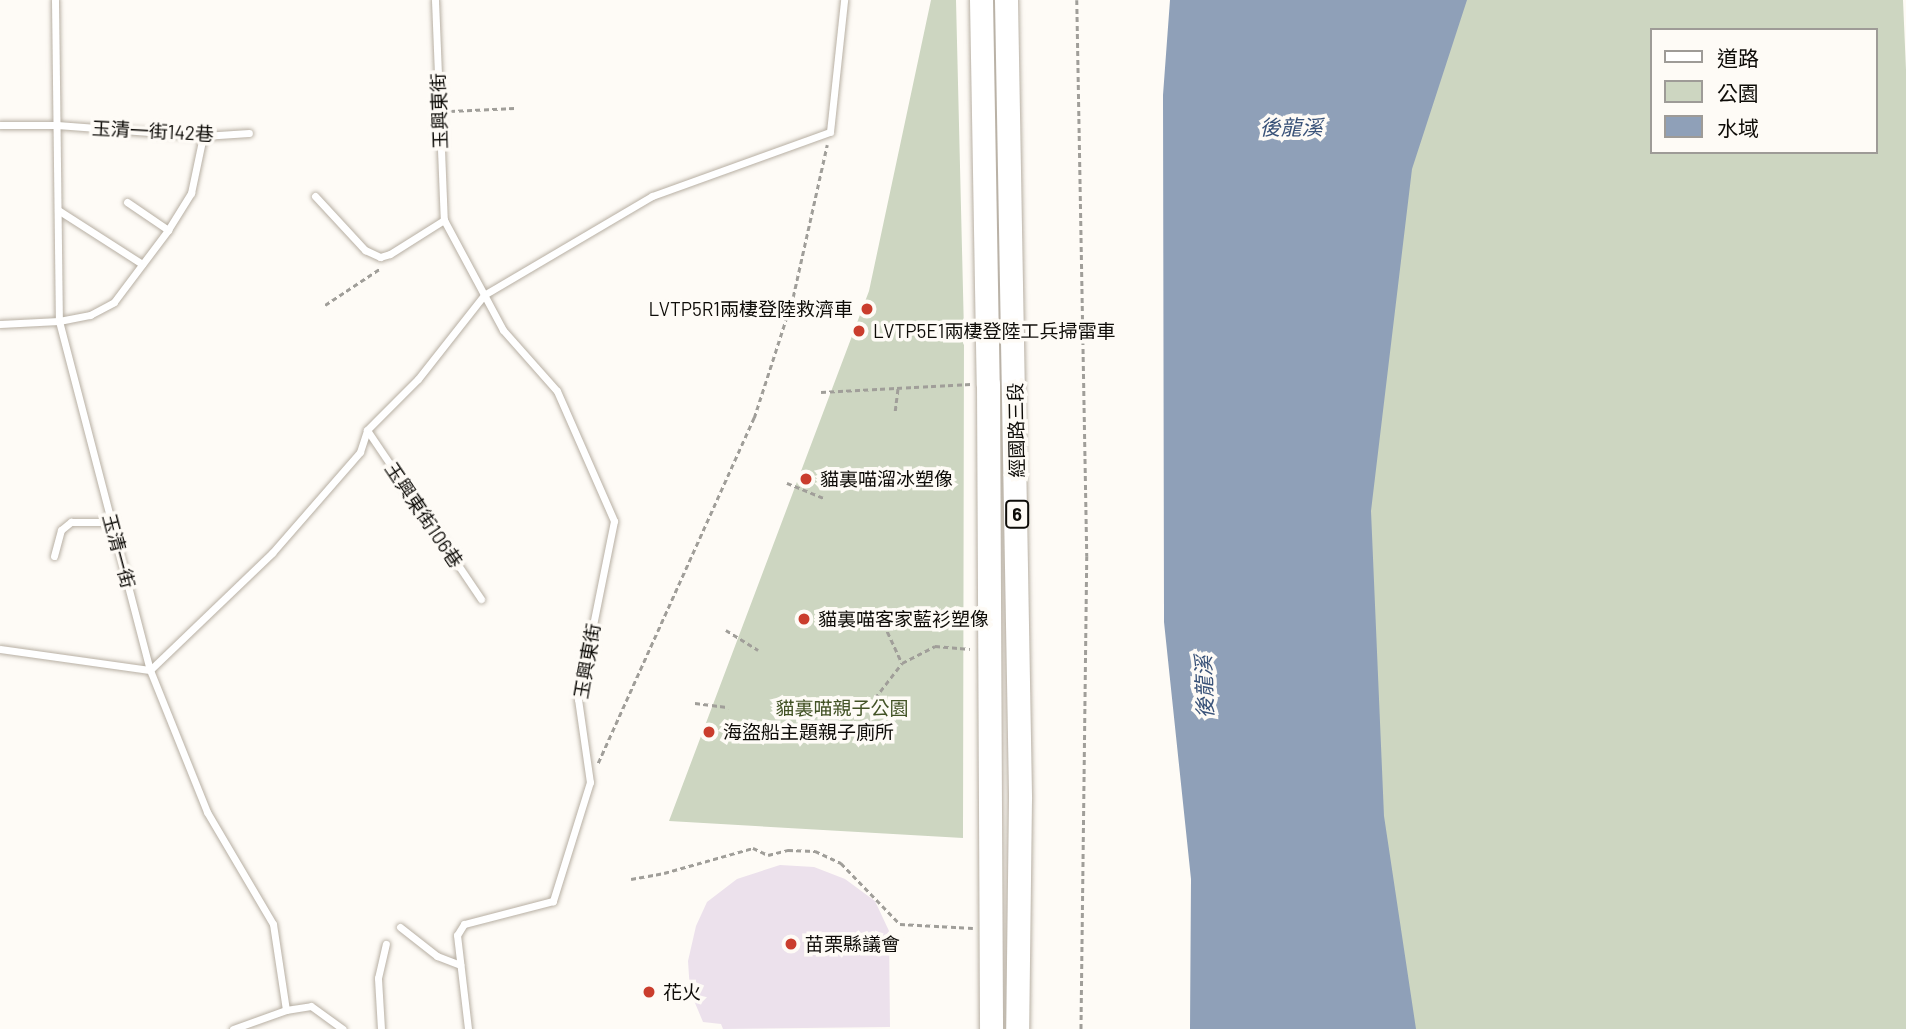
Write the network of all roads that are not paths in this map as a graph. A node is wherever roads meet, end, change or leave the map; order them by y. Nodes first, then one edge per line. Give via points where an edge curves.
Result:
1 (55, 0) edge
2 (435, 0) edge
3 (844, 0) edge
4 (981, 0) edge
5 (1006, 0) edge
6 (0, 125) edge
7 (57, 125) junction
8 (248, 133) dead end
9 (203, 136) junction
10 (315, 196) dead end
11 (127, 202) dead end
12 (58, 210) junction
13 (444, 220) junction
14 (168, 230) junction
15 (142, 264) junction
16 (484, 295) junction
17 (59, 321) junction
18 (0, 324) edge
19 (367, 430) junction
20 (111, 522) junction
21 (54, 556) dead end
22 (481, 599) dead end
23 (0, 649) edge
24 (150, 670) junction
25 (400, 927) dead end
26 (386, 944) dead end
27 (460, 965) junction
28 (286, 1010) junction
29 (233, 1029) edge
30 (343, 1029) edge
31 (381, 1029) edge
32 (468, 1029) edge
33 (991, 1029) edge
34 (1017, 1029) edge

1 - 7 lane, 玉清一街
2 - 13 lane, 玉興東街
3 - 16 lane via 830,132 652,196
4 - 33 main road, 經國路三段 / 6
5 - 34 main road, 經國路三段 / 6 via 1020,730
6 - 7 lane, 玉清一街142巷
7 - 9 lane, 玉清一街142巷
7 - 12 lane, 玉清一街
8 - 9 lane, 玉清一街142巷
9 - 14 lane via 191,193
10 - 13 lane via 365,250 380,257
11 - 14 lane
12 - 15 lane
12 - 17 lane, 玉清一街
13 - 16 lane, 玉興東街
14 - 15 lane
15 - 17 lane via 114,302 90,315
16 - 19 lane via 418,379
16 - 27 lane, 玉興東街 via 503,330 557,391 614,521 578,699 590,782 554,901 464,924 457,935
17 - 18 lane
17 - 20 lane, 玉清一街
19 - 22 lane, 玉興東街106巷
19 - 24 lane via 360,452 272,553
20 - 21 lane via 71,522 61,530
20 - 24 lane, 玉清一街
23 - 24 lane
24 - 28 lane, 玉清一街 via 207,812 273,924
25 - 27 lane via 437,956
26 - 31 lane via 378,978
27 - 32 lane, 玉興東街
28 - 29 lane
28 - 30 lane via 311,1006

